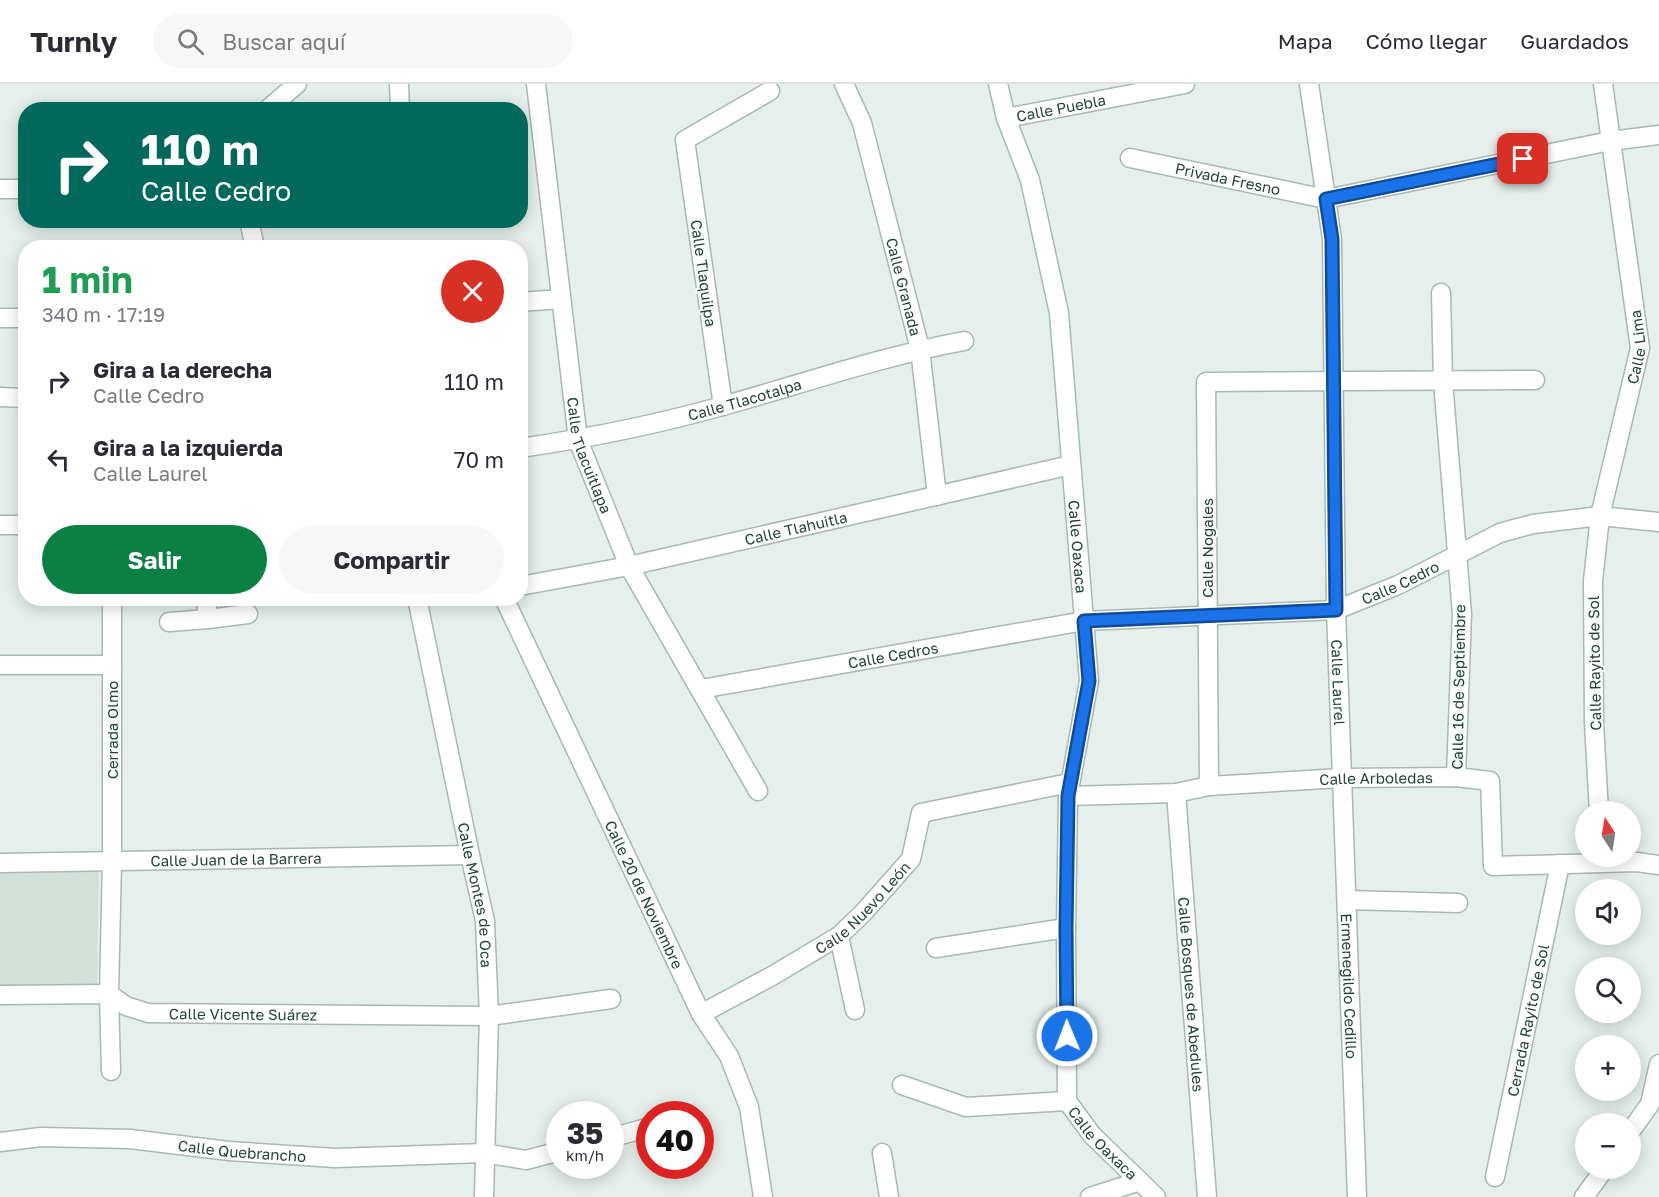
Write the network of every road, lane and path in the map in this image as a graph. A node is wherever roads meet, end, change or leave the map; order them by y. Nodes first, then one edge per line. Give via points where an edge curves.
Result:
1 (297, 84) edge
2 (399, 84) edge
3 (536, 84) edge
4 (844, 84) edge
5 (998, 84) edge
6 (1185, 84) edge
7 (1309, 84) edge
8 (1603, 84) edge
9 (770, 91) dead end
10 (276, 102) edge
11 (400, 102) edge
12 (1006, 118) junction
13 (1659, 135) edge
14 (1610, 141) junction
15 (1130, 158) dead end
16 (0, 189) edge
17 (18, 189) edge
18 (1326, 199) junction
19 (1441, 293) dead end
20 (560, 299) junction
21 (528, 301) edge
22 (0, 318) edge
23 (18, 318) edge
24 (964, 341) dead end
25 (921, 349) junction
26 (1534, 380) dead end
27 (1334, 381) junction
28 (1443, 381) junction
29 (0, 397) edge
30 (18, 398) edge
31 (723, 406) junction
32 (578, 440) junction
33 (528, 447) edge
34 (1071, 465) junction
35 (938, 496) junction
36 (1600, 516) junction
37 (1659, 522) edge
38 (0, 525) edge
39 (18, 525) edge
40 (1456, 555) junction
41 (629, 566) junction
42 (528, 585) edge
43 (112, 606) edge
44 (207, 606) edge
45 (419, 606) edge
46 (508, 606) edge
47 (1336, 610) junction
48 (248, 614) dead end
49 (1208, 616) junction
50 (208, 619) junction
51 (1084, 621) junction
52 (169, 622) dead end
53 (0, 665) edge
54 (112, 665) junction
55 (700, 689) junction
56 (1456, 777) junction
57 (1342, 778) junction
58 (1209, 786) junction
59 (1069, 790) junction
60 (758, 791) dead end
61 (1176, 793) junction
62 (1598, 801) edge
63 (470, 855) junction
64 (112, 861) junction
65 (1575, 862) edge
66 (1641, 862) edge
67 (0, 863) edge
68 (1560, 864) junction
69 (1659, 865) edge
70 (1348, 900) junction
71 (1458, 903) dead end
72 (1066, 928) junction
73 (840, 936) junction
74 (936, 948) dead end
75 (109, 994) junction
76 (0, 995) edge
77 (611, 999) dead end
78 (855, 1010) dead end
79 (701, 1014) junction
80 (489, 1016) junction
81 (1659, 1064) edge
82 (111, 1071) dead end
83 (902, 1085) dead end
84 (1067, 1101) junction
85 (1641, 1117) edge
86 (0, 1142) edge
87 (484, 1153) junction
88 (882, 1153) dead end
89 (546, 1155) edge
90 (1496, 1177) dead end
91 (1597, 1179) edge
92 (1140, 1181) junction
93 (484, 1197) edge
94 (763, 1197) edge
95 (889, 1197) edge
96 (1090, 1197) edge
97 (1156, 1197) edge
98 (1207, 1197) edge
99 (1357, 1197) edge
100 (1584, 1197) edge

1 - 10 street
2 - 11 street
3 - 20 street, Calle Tlacuitlapa
4 - 25 street, Calle Granada via 862,123
5 - 12 street, Calle Oaxaca
6 - 12 street, Calle Puebla
7 - 18 street, Calle Laurel
8 - 14 street, Calle Lima
9 - 31 street, Calle Tlaquilpa via 685,140
12 - 34 street, Calle Oaxaca via 1030,180 1059,313
13 - 14 street
14 - 18 street
14 - 36 street, Calle Lima via 1640,348
15 - 18 street, Privada Fresno
16 - 17 street
18 - 27 street, Calle Laurel via 1332,239
19 - 28 street, Calle 16 de Septiembre
20 - 21 street
20 - 32 street, Calle Tlacuitlapa
22 - 23 street
24 - 25 street, Calle Tlacotalpa
25 - 31 street, Calle Tlacotalpa
25 - 35 street, Calle Granada
26 - 28 street
27 - 28 street
27 - 47 street, Calle Laurel
27 - 49 street, Calle Nogales via 1206,382
28 - 40 street, Calle 16 de Septiembre
29 - 30 street
31 - 32 street, Calle Tlacotalpa
32 - 33 street, Calle Tlacotalpa
32 - 41 street, Calle Tlacuitlapa
34 - 35 street, Calle Tlahuitla
34 - 51 street, Calle Oaxaca
35 - 41 street, Calle Tlahuitla
36 - 37 street, Calle Cedro
36 - 40 street, Calle Cedro via 1533,524 1500,533
36 - 62 street, Calle Rayito de Sol via 1593,580
38 - 39 street
40 - 47 street, Calle Cedro via 1398,585
40 - 56 street, Calle 16 de Septiembre via 1462,614
41 - 42 street, Calle Tlahuitla
41 - 55 street, Calle Tlacuitlapa
43 - 54 street, Cerrada Olmo
44 - 50 street
45 - 63 street, Calle Montes de Oca
46 - 79 street, Calle 20 de Noviembre
47 - 49 street, Calle Cedro
47 - 57 street, Calle Laurel
48 - 50 street
49 - 51 street, Calle Cedro
49 - 58 street, Calle Nogales
50 - 52 street
51 - 55 street, Calle Cedros
51 - 59 street, Calle Oaxaca via 1089,681
53 - 54 street
54 - 64 street, Cerrada Olmo
55 - 60 street, Calle Tlacuitlapa
56 - 57 street, Calle Arboledas
56 - 68 street, Calle Arboledas via 1490,781 1493,866
57 - 58 street, Calle Arboledas
57 - 70 street, Ermenegildo Cedillo
58 - 61 street, Calle Arboledas
59 - 61 street, Calle Arboledas
59 - 72 street, Calle Oaxaca
59 - 73 street, Calle Nuevo León via 921,813 911,859
61 - 98 street, Calle Bosques de Abedules
63 - 64 street, Calle Juan de la Barrera
63 - 80 street, Calle Montes de Oca via 485,921
64 - 67 street, Calle Juan de la Barrera
64 - 75 street, Cerrada Olmo
65 - 68 street, Calle Arboledas
66 - 69 street
68 - 90 street, Cerrada Rayito de Sol
70 - 71 street
70 - 99 street, Ermenegildo Cedillo
72 - 74 street
72 - 84 street, Calle Oaxaca
73 - 78 street
73 - 79 street, Calle Nuevo León
75 - 76 street
75 - 80 street, Calle Vicente Suárez via 126,1006 148,1013
75 - 82 street, Cerrada Olmo
77 - 80 street, Calle Vicente Suárez
79 - 94 street, Calle 20 de Noviembre via 729,1056 749,1107
80 - 87 street, Calle Montes de Oca
81 - 85 street via 1650,1104
83 - 84 street via 966,1107
84 - 92 street, Calle Oaxaca via 1092,1135
86 - 87 street, Calle Quebrancho via 41,1137 130,1139 335,1158
87 - 89 street, Calle Quebrancho via 526,1160
87 - 93 street, Calle Montes de Oca
88 - 95 street
91 - 100 street
92 - 96 street
92 - 97 street, Calle Oaxaca

